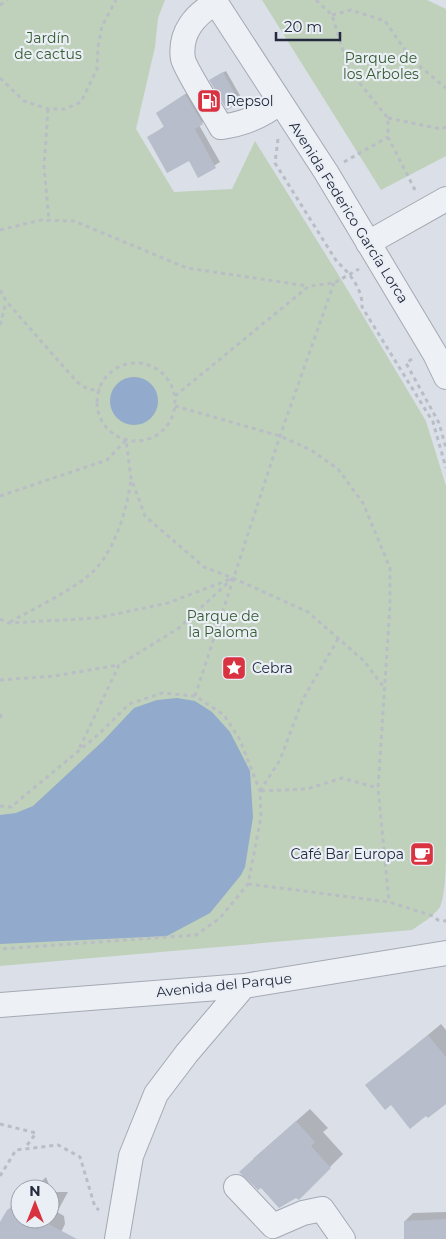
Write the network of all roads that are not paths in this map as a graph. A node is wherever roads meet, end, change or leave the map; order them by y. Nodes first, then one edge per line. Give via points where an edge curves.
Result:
1 (215, 2) edge
2 (274, 107) junction
3 (446, 199) edge
4 (368, 243) junction
5 (446, 377) edge
6 (446, 952) edge
7 (244, 986) junction
8 (0, 1005) edge
9 (236, 1187) dead end
10 (120, 1233) edge
11 (343, 1239) edge

1 - 2 street, Avenida Federico García Lorca
1 - 2 street via 202,10 186,31 183,60 221,126 239,125
2 - 4 street, Avenida Federico García Lorca via 326,172
3 - 4 street
4 - 5 street, Avenida Federico García Lorca
6 - 7 street, Avenida del Parque
7 - 8 street, Avenida del Parque
7 - 10 street via 156,1094 131,1156
9 - 11 street via 273,1226 322,1209

